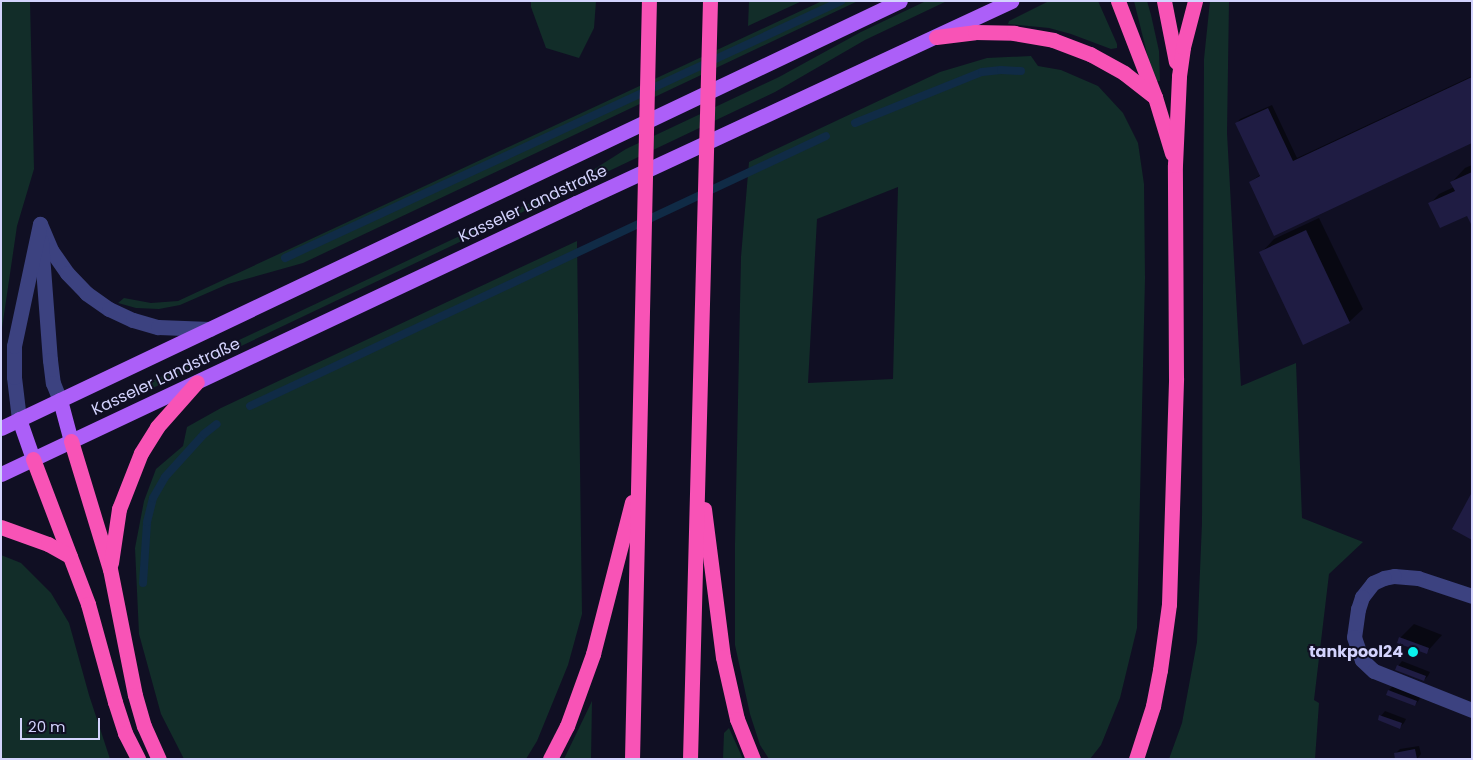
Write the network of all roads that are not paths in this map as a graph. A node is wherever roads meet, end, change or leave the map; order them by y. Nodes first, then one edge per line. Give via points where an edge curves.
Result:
1 (710, 1) edge
2 (900, 1) edge
3 (1011, 1) edge
4 (1118, 1) edge
5 (1164, 1) edge
6 (1194, 1) edge
7 (649, 3) edge
8 (936, 37) junction
9 (1179, 76) junction
10 (1155, 97) junction
11 (1175, 164) junction
12 (40, 224) junction
13 (211, 329) junction
14 (197, 382) junction
15 (60, 400) junction
16 (19, 419) junction
17 (1, 428) edge
18 (71, 441) junction
19 (33, 459) junction
20 (698, 460) junction
21 (1, 474) edge
22 (638, 476) junction
23 (1, 527) edge
24 (70, 556) junction
25 (110, 569) junction
26 (1472, 596) edge
27 (1472, 710) edge
28 (1142, 738) junction
29 (138, 759) edge
30 (158, 759) edge
31 (550, 759) edge
32 (632, 759) edge
33 (690, 759) edge
34 (753, 759) edge
35 (1128, 759) edge
36 (1136, 759) edge

1 - 20 highway
2 - 13 main road, Kasseler Landstraße
3 - 8 main road, Kasseler Landstraße
4 - 10 highway
5 - 9 highway
6 - 9 highway
7 - 22 highway
8 - 10 highway via 975,32 1014,33 1053,40 1107,63
8 - 14 main road, Kasseler Landstraße
9 - 11 highway
10 - 11 highway
11 - 28 highway via 1176,378 1169,604 1153,706
12 - 13 lane via 51,250 67,273 86,293 109,308 133,320 158,327
12 - 15 lane via 50,360 53,383
12 - 16 lane via 14,346
13 - 15 main road, Kasseler Landstraße
14 - 18 main road, Kasseler Landstraße
14 - 25 highway via 157,427 128,481 119,509
15 - 16 main road, Kasseler Landstraße
15 - 18 main road
16 - 17 main road, Kasseler Landstraße
16 - 19 main road
18 - 19 main road, Kasseler Landstraße
18 - 25 highway
19 - 21 main road, Kasseler Landstraße
19 - 24 highway
20 - 33 highway
20 - 34 highway via 723,657 737,719
22 - 31 highway via 593,654 567,726
22 - 32 highway
23 - 24 highway
24 - 29 highway via 100,643 125,733
25 - 30 highway via 135,696
26 - 27 lane via 1418,578 1384,578 1373,583 1362,597 1354,637 1362,660 1374,671
28 - 35 highway
28 - 36 highway

